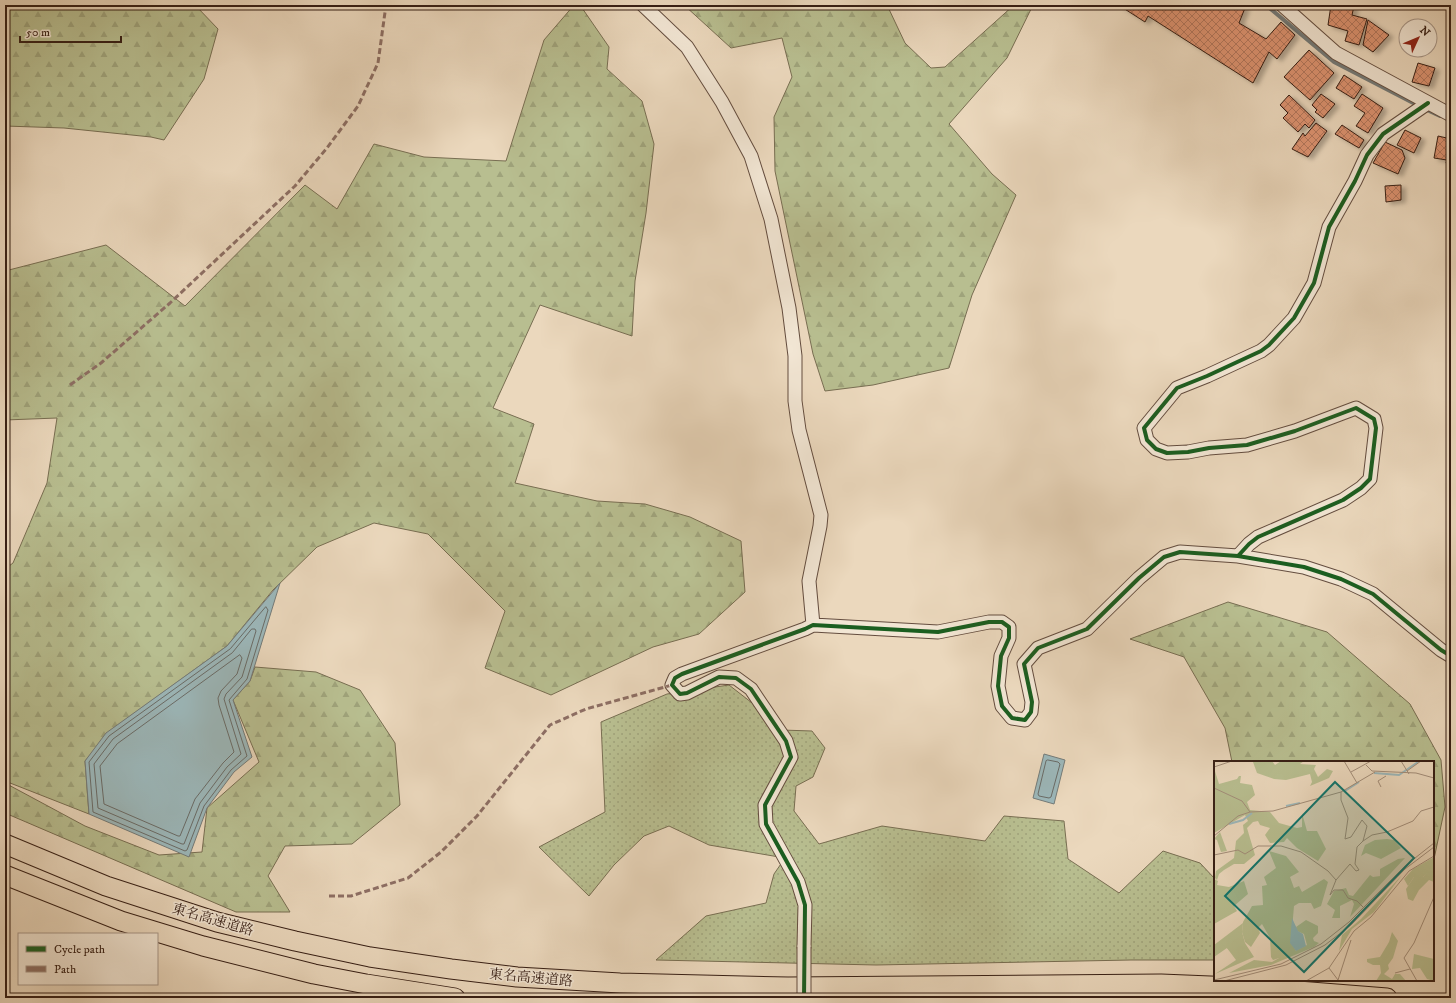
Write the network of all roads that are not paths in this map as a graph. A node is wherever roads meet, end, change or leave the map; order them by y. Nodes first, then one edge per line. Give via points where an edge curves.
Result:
1 (643, 5) edge
2 (1282, 5) edge
3 (1428, 104) junction
4 (1451, 115) edge
5 (1238, 556) junction
6 (813, 625) junction
7 (1451, 656) edge
8 (5, 844) edge
9 (5, 875) edge
10 (455, 998) edge
11 (804, 998) edge
12 (1387, 998) edge

1 - 6 street via 687,47 722,102 751,156 771,219 789,308 795,356 795,401 799,430 821,515 809,581
2 - 3 street via 1336,53
3 - 4 street
3 - 5 street via 1383,134 1367,156 1329,227 1314,283 1294,318 1261,350 1177,388 1144,428 1147,440 1156,449 1188,452 1247,445 1295,431 1356,408 1374,419 1376,428 1370,479 1343,500 1258,538
5 - 6 street via 1180,552 1164,557 1087,629 1038,648 1024,664 1032,702 1031,712 1025,720 1012,718 1002,706 998,686 1001,656 1010,638 1009,627 1002,622 989,622 938,632
5 - 7 street via 1304,567 1341,579 1372,594
6 - 11 street, bridge via 682,674 672,685 680,694 719,677 736,678 751,689 786,741 791,757 765,805 766,824 798,882 805,905
8 - 12 highway, 東名高速道路 via 106,886 217,922 295,942 370,957 502,975 620,983 788,987 1161,984 1259,988
9 - 10 highway, 東名高速道路 via 121,921 202,946 314,974

